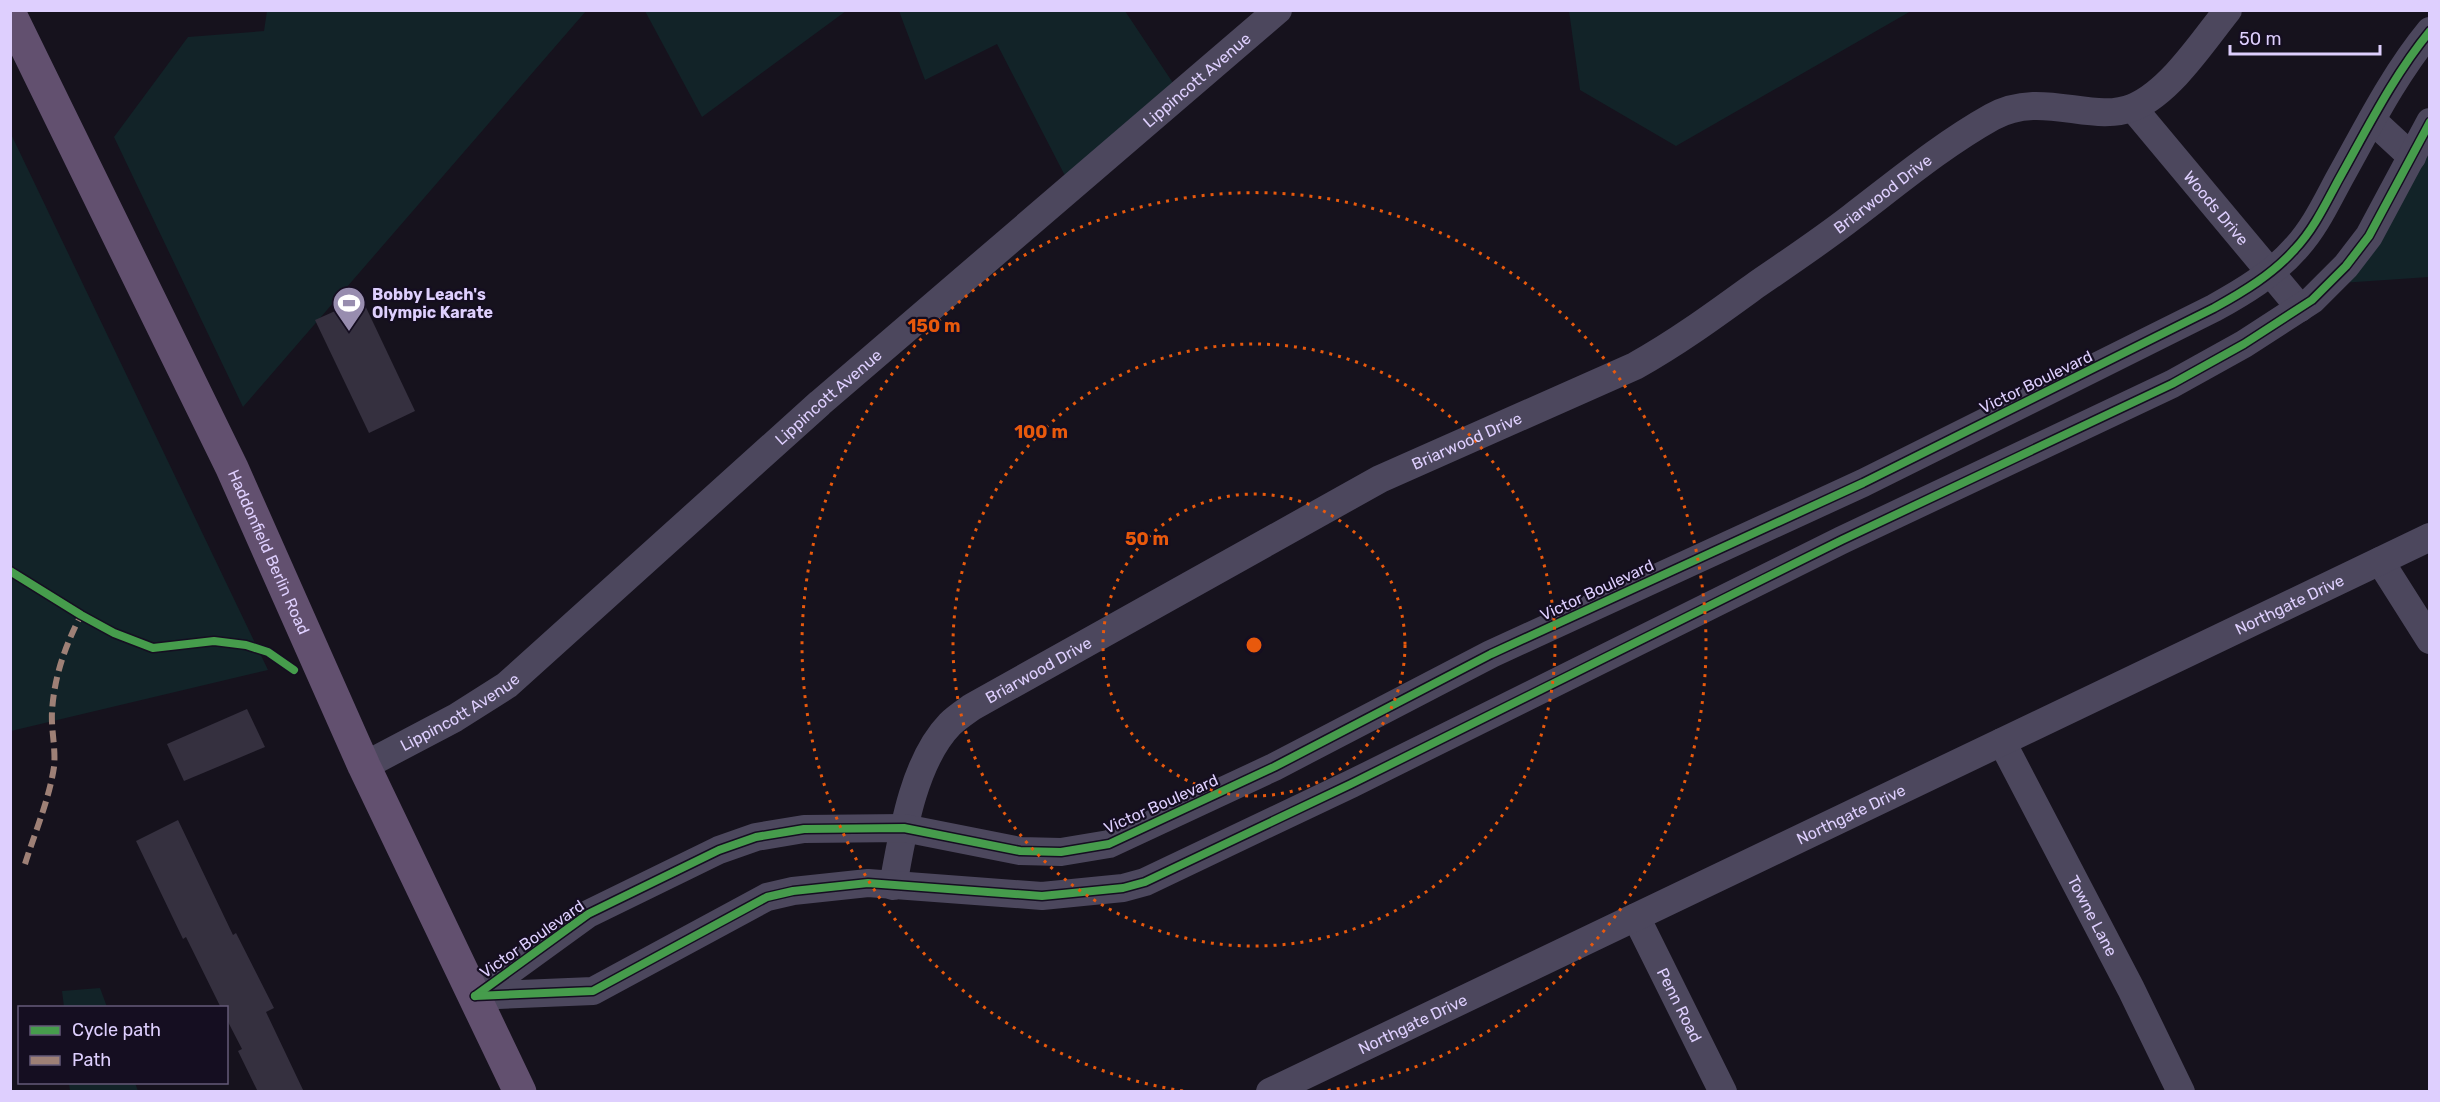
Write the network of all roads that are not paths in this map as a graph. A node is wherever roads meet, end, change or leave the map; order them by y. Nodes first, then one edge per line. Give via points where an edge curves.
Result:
1 (1278, 10) edge
2 (2228, 10) edge
3 (10, 14) edge
4 (2430, 31) edge
5 (2133, 108) junction
6 (2372, 120) junction
7 (2430, 122) edge
8 (2412, 157) junction
9 (2270, 272) junction
10 (2300, 308) junction
11 (2430, 537) edge
12 (2380, 561) junction
13 (2430, 640) edge
14 (2002, 742) junction
15 (364, 766) junction
16 (904, 828) junction
17 (893, 886) junction
18 (1636, 917) junction
19 (475, 996) junction
20 (520, 1092) edge
21 (1270, 1092) edge
22 (1723, 1092) edge
23 (2181, 1092) edge

1 - 15 street, Lippincott Avenue via 820,403 507,685 455,718
2 - 5 street via 2174,77
3 - 15 main road, Haddonfield Berlin Road via 232,468
4 - 6 street, Victor Boulevard via 2399,72
5 - 9 street, Woods Drive
5 - 16 street, Briarwood Drive via 2109,112 2048,105 2018,107 1995,115 1945,145 1673,345 1635,366 1380,479 972,707 950,724 934,746
6 - 8 street
6 - 9 street, Victor Boulevard via 2317,219 2295,249
7 - 8 street, Victor Boulevard
8 - 10 street, Victor Boulevard via 2369,236 2346,266
9 - 10 street, Woods Drive
9 - 16 street, Victor Boulevard via 2214,308 1863,483 1491,654 1274,767 1109,844 1061,852 1020,851
10 - 17 street, Victor Boulevard via 2172,384 1842,540 1145,882 1042,896
11 - 12 street, Northgate Drive
12 - 13 street
12 - 14 street, Northgate Drive
14 - 18 street, Northgate Drive
14 - 23 street, Towne Lane
15 - 19 main road, Haddonfield Berlin Road
16 - 17 street, Briarwood Drive
16 - 19 street, Victor Boulevard via 804,829 756,837 719,850 588,915
17 - 19 street, Victor Boulevard via 868,883 767,897 593,991
18 - 21 street, Northgate Drive
18 - 22 street, Penn Road
19 - 20 main road, Haddonfield Berlin Road

